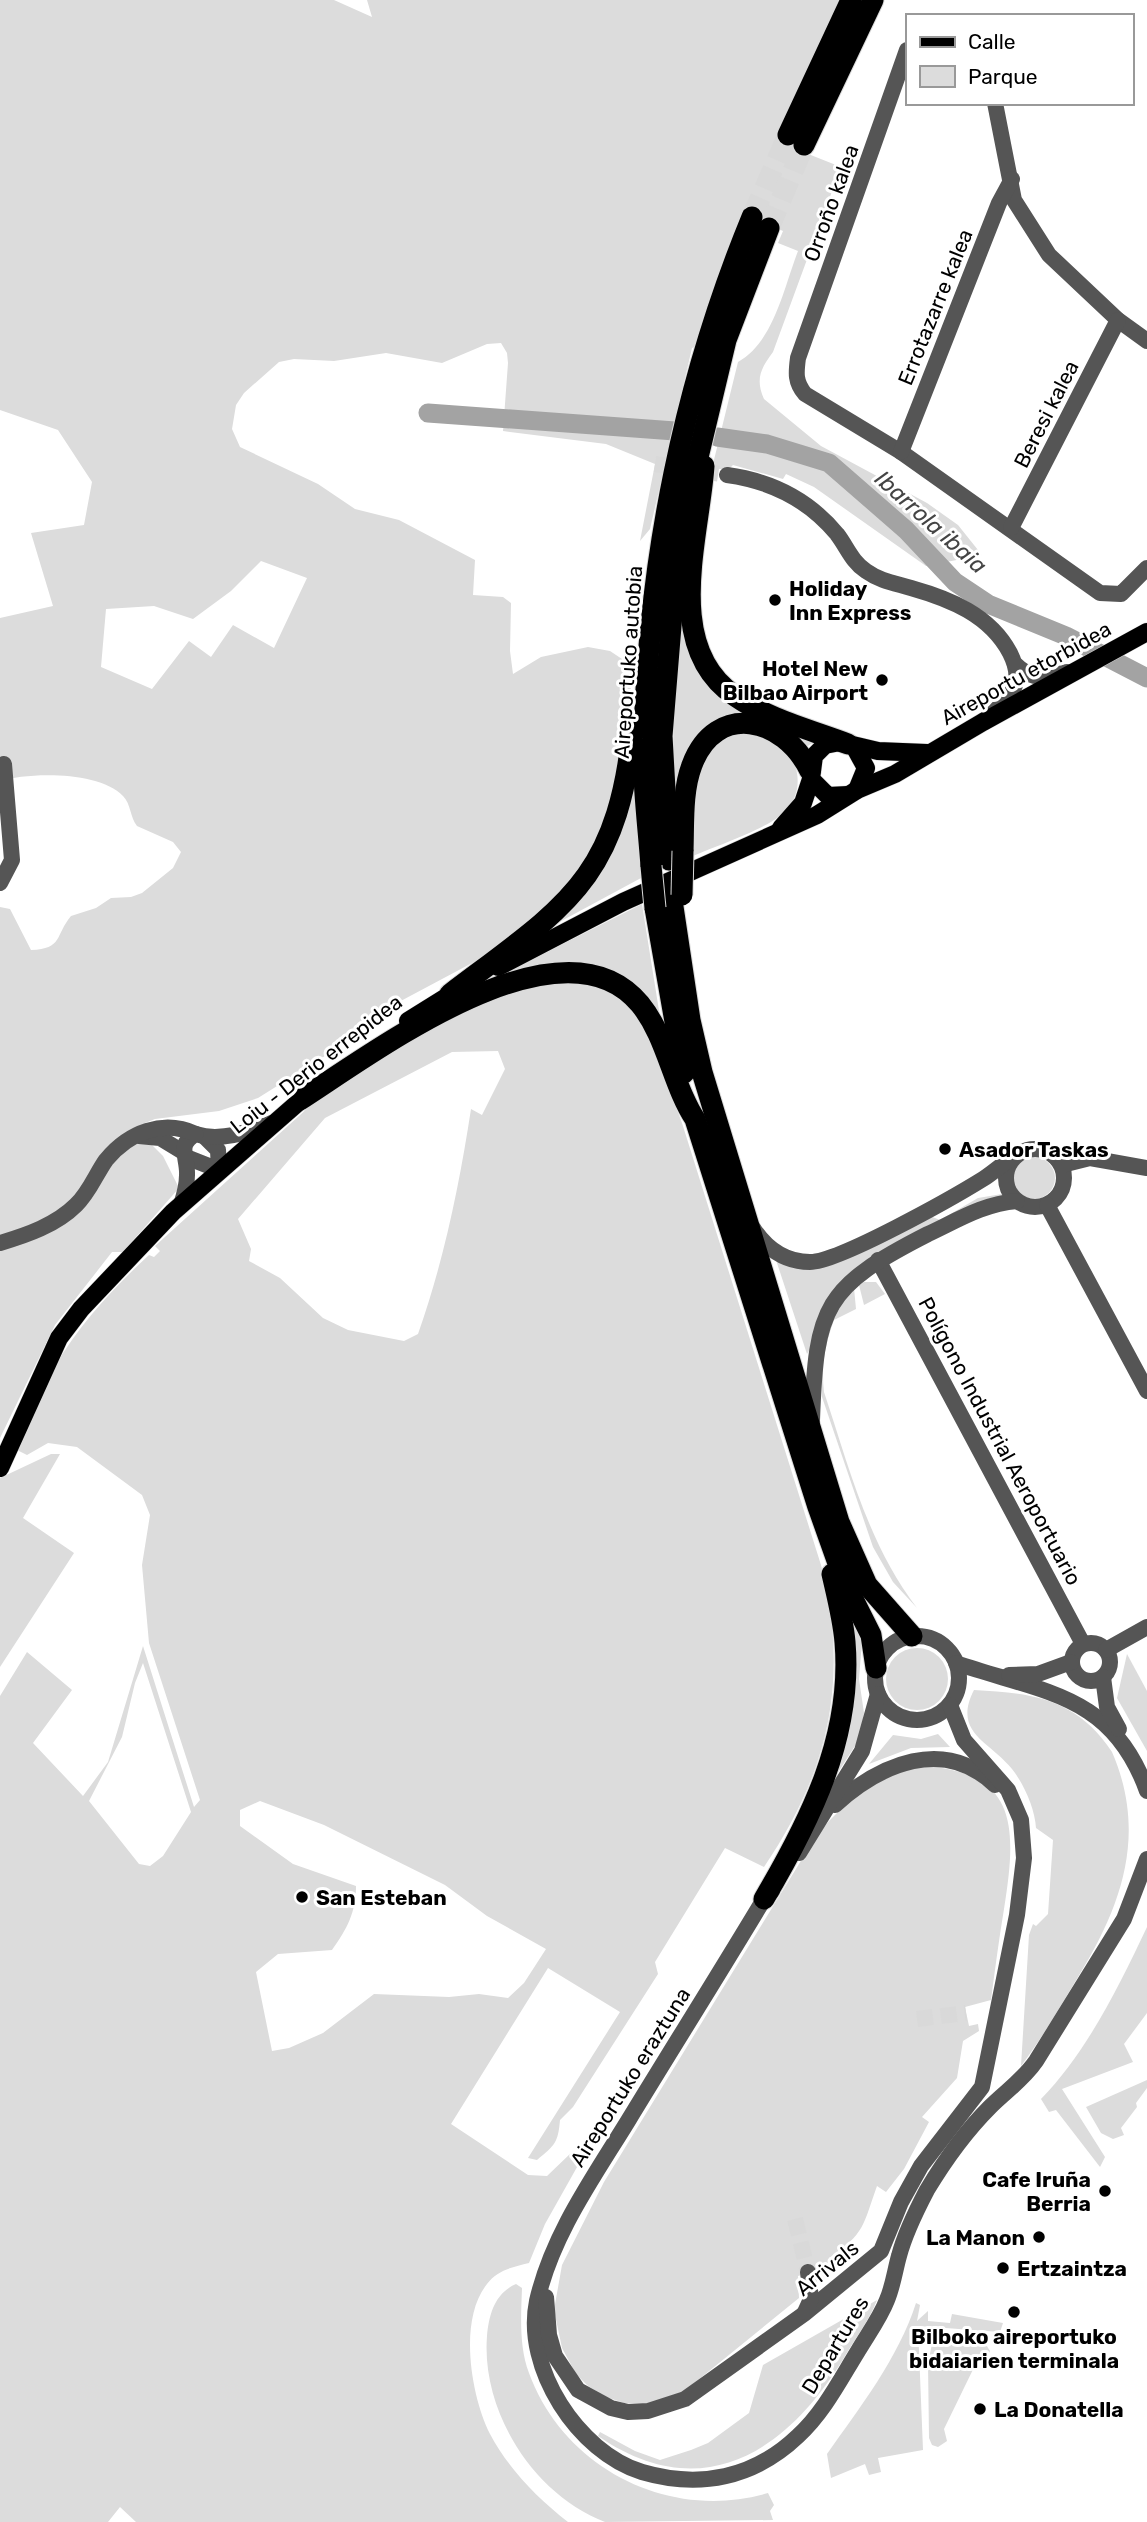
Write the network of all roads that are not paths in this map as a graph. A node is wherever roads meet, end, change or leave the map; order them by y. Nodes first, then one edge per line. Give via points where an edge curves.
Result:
1 (851, 0) edge
2 (873, 0) edge
3 (906, 53) edge
4 (995, 105) edge
5 (1012, 179) junction
6 (1118, 320) junction
7 (726, 341) junction
8 (1147, 341) edge
9 (901, 452) junction
10 (727, 475) tunnel mouth
11 (665, 516) junction
12 (1011, 528) junction
13 (1147, 568) edge
14 (1147, 632) edge
15 (1097, 660) junction
16 (1015, 664) junction
17 (983, 722) junction
18 (852, 746) junction
19 (927, 753) junction
20 (4, 764) dead end
21 (811, 775) junction
22 (854, 792) junction
23 (778, 831) junction
24 (668, 859) junction
25 (0, 883) edge
26 (670, 901) junction
27 (450, 995) junction
28 (300, 1100) junction
29 (704, 1116) junction
30 (274, 1122) junction
31 (201, 1135) junction
32 (137, 1136) junction
33 (184, 1155) junction
34 (1014, 1157) junction
35 (1062, 1165) junction
36 (1147, 1168) edge
37 (219, 1170) junction
38 (1017, 1201) junction
39 (181, 1205) junction
40 (1047, 1205) junction
41 (742, 1211) junction
42 (0, 1243) edge
43 (878, 1259) junction
44 (1147, 1391) edge
45 (812, 1430) junction
46 (0, 1468) edge
47 (818, 1507) junction
48 (1147, 1627) edge
49 (912, 1636) junction
50 (1083, 1644) junction
51 (1106, 1650) junction
52 (956, 1662) junction
53 (1071, 1662) junction
54 (877, 1668) junction
55 (987, 1674) junction
56 (1104, 1677) junction
57 (878, 1694) junction
58 (950, 1705) junction
59 (1133, 1756) junction
60 (1147, 1791) edge
61 (1016, 1807) junction
62 (822, 1818) junction
63 (1147, 1859) edge
64 (764, 1899) junction
65 (808, 2272) tunnel mouth
66 (544, 2283) junction
67 (804, 2314) junction

1 - 2 highway via 796,140
3 - 9 street, Orroño kalea via 796,370 805,394
4 - 5 street
5 - 6 street via 1014,200 1048,255
5 - 9 street, Errotazarre kalea
6 - 8 street
6 - 12 street, Beresi kalea
7 - 11 highway, Aireportuko autobia via 760,222 704,356
7 - 18 highway via 691,564 694,639 720,685 736,697
7 - 24 highway, Aireportuko autobia via 678,541 662,736
9 - 12 street
10 - 16 street via 773,485 797,498 820,515 863,570 884,581 947,599 978,616
11 - 24 highway, Aireportuko autobia via 643,741
11 - 27 highway via 641,628 624,796 605,848 577,892 555,914
12 - 13 street via 1100,593 1121,594
14 - 15 main road, Aireportu etorbidea
15 - 16 street via 1039,678
15 - 17 main road, Aireportu etorbidea
16 - 17 street via 1018,679 1014,692
17 - 19 main road, Aireportu etorbidea
18 - 19 main road
18 - 21 main road via 833,742 819,749
18 - 22 main road via 866,768
19 - 22 main road, Aireportu etorbidea
20 - 25 street via 12,860
21 - 22 main road via 828,796
21 - 23 main road via 803,803
21 - 24 highway via 789,740 765,726 740,724 712,736 691,766
22 - 23 main road, Loiu - Derio errepidea via 817,815
23 - 27 main road, Loiu - Derio errepidea via 566,930
24 - 26 highway, Aireportuko autobia, bridge
24 - 26 highway, bridge
26 - 29 highway, Aireportuko autobia
26 - 29 highway, Aireportuko autobia via 672,1019
27 - 28 main road, Loiu - Derio errepidea
28 - 29 highway via 417,1028 502,984 556,971 582,972 607,979 640,1005 653,1024 683,1101
28 - 30 main road, Loiu - Derio errepidea
29 - 41 highway
29 - 47 highway
30 - 31 street via 245,1132
30 - 37 main road, Loiu - Derio errepidea
31 - 32 street via 182,1127 158,1126
31 - 33 street via 184,1144
31 - 37 street via 218,1150
32 - 33 street via 160,1138
32 - 42 street via 106,1160 78,1204 31,1233
33 - 37 street
33 - 39 street via 187,1175
34 - 35 street via 1040,1149
34 - 38 street via 1006,1178
34 - 41 street via 983,1179 847,1252 812,1263 778,1254 762,1241
35 - 36 street via 1090,1158
35 - 40 street via 1061,1192
37 - 39 main road, Loiu - Derio errepidea
38 - 40 street via 1032,1208
38 - 43 street via 984,1206
39 - 46 main road, Loiu - Derio errepidea via 81,1308 59,1339
40 - 44 street
41 - 45 highway
43 - 45 street via 846,1285 826,1318 816,1354
43 - 50 street, Polígono Industrial Aeroportuario
45 - 49 highway via 858,1569 880,1604
47 - 54 highway via 845,1583 867,1621
47 - 64 highway via 846,1644 842,1710 821,1788
48 - 51 street
49 - 52 street via 943,1645
49 - 54 street via 893,1644
50 - 51 street via 1095,1643
50 - 53 street
51 - 56 street via 1110,1664
52 - 55 street
52 - 58 street via 960,1677
53 - 55 street via 1038,1674
53 - 56 street via 1083,1680
54 - 57 street
55 - 59 street via 1076,1701 1100,1718
56 - 59 street via 1107,1707
57 - 58 street via 891,1712 911,1720 933,1718
57 - 62 street via 862,1751
58 - 61 street via 964,1741 998,1777
59 - 60 street
61 - 62 street via 980,1772 949,1760 922,1759 869,1777
61 - 67 street, Arrivals via 1024,1838 1017,1914 979,2092 921,2166 881,2251
62 - 64 street, Aireportuko eraztuna
63 - 66 street, Departures via 1124,1919 1036,2062 944,2162 913,2217 887,2301 834,2390 803,2431 776,2454 737,2475 715,2480 671,2479 639,2471 612,2457 571,2419 551,2387 537,2331 537,2302
64 - 66 street, Aireportuko eraztuna via 586,2188 555,2248
65 - 67 street via 811,2299
66 - 67 street, Arrivals via 549,2335 565,2374 593,2400 628,2412 665,2408 685,2399

